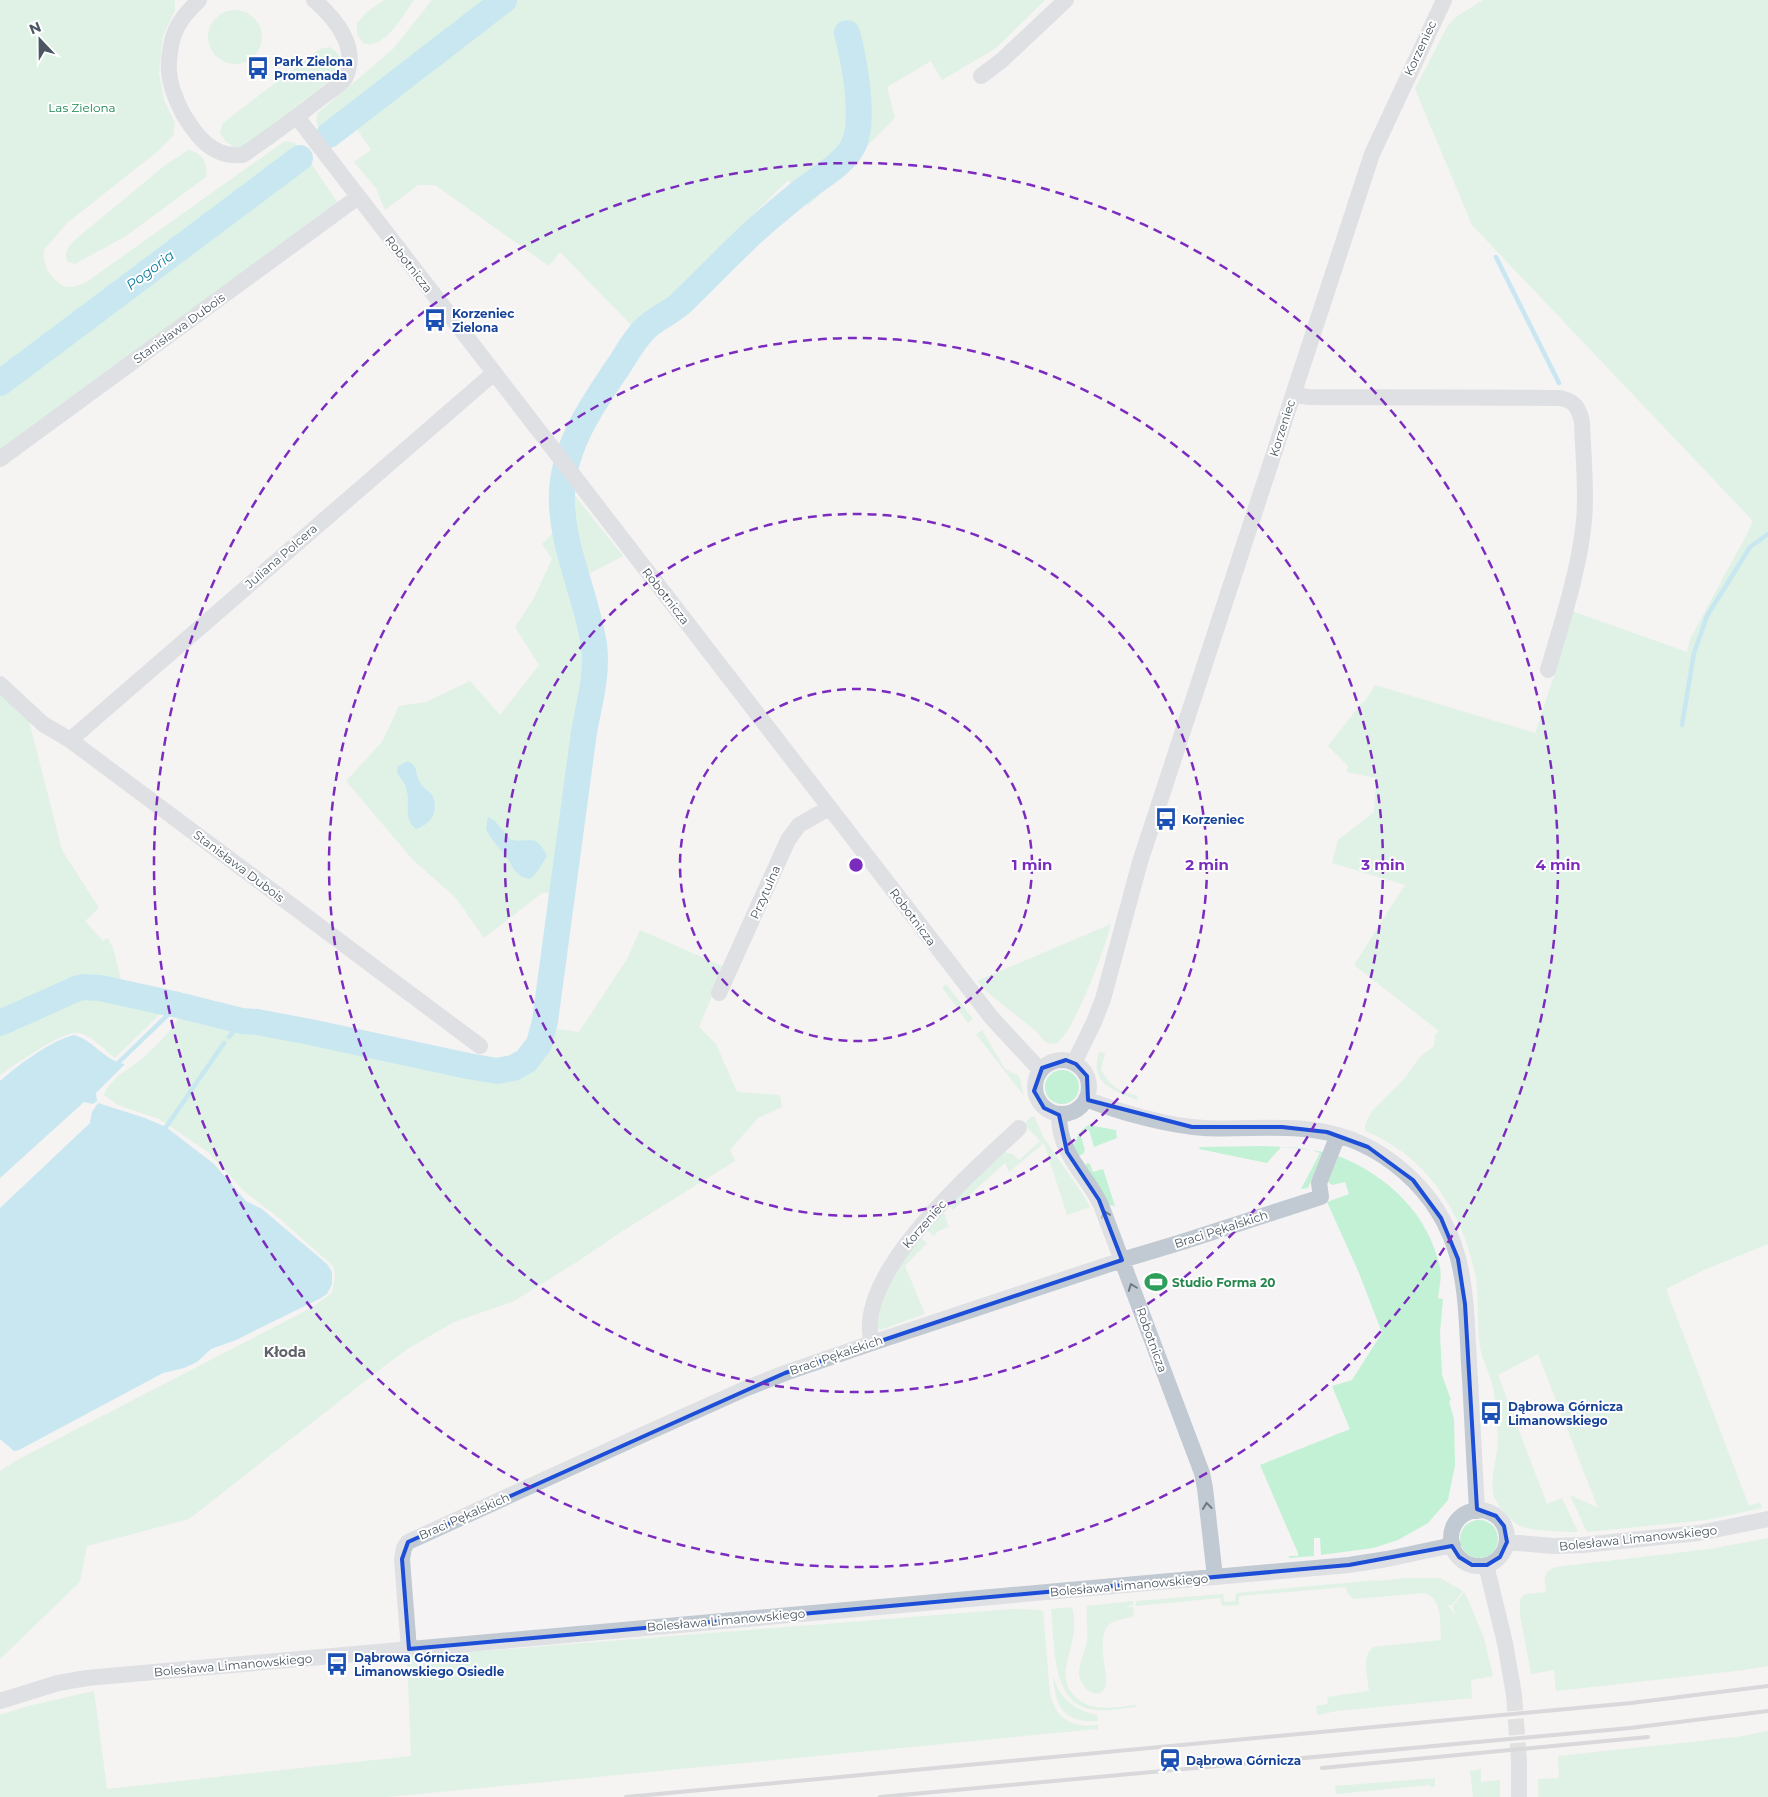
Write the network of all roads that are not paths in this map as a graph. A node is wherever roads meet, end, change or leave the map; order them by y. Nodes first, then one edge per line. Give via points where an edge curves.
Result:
1 (199, 0) edge
2 (314, 0) edge
3 (1066, 0) edge
4 (1444, 0) edge
5 (184, 7) edge
6 (981, 76) dead end
7 (297, 117) junction
8 (358, 197) junction
9 (494, 373) junction
10 (1294, 394) junction
11 (0, 459) edge
12 (1548, 670) dead end
13 (0, 684) edge
14 (70, 740) junction
15 (829, 808) junction
16 (719, 994) dead end
17 (480, 1046) dead end
18 (1074, 1063) junction
19 (1040, 1070) junction
20 (1086, 1099) junction
21 (1059, 1115) junction
22 (1018, 1128) dead end
23 (1338, 1135) junction
24 (1122, 1260) junction
25 (872, 1343) junction
26 (1477, 1511) junction
27 (1768, 1519) edge
28 (1507, 1542) junction
29 (1453, 1545) junction
30 (1486, 1565) junction
31 (1215, 1577) junction
32 (409, 1649) junction
33 (1514, 1695) tunnel mouth
34 (0, 1701) edge
35 (1519, 1761) tunnel mouth
36 (1519, 1797) edge

1 - 5 street
2 - 7 street via 344,36 349,68 345,79
3 - 6 street
4 - 10 street, Korzeniec via 1372,154
5 - 7 street via 172,40 169,74 178,104 203,142 220,152 243,155
7 - 8 street, Robotnicza
8 - 9 street, Robotnicza
8 - 11 street, Stanisława Dubois
9 - 14 street, Juliana Polcera
9 - 15 street, Robotnicza
10 - 12 street via 1308,397 1560,398 1576,405 1582,422 1584,523
10 - 18 street, Korzeniec via 1140,862 1102,999
13 - 14 street, Stanisława Dubois via 43,724
14 - 17 street, Stanisława Dubois
15 - 16 street, Przytulna via 799,825 788,840
15 - 19 street, Robotnicza via 994,1021
18 - 19 street via 1055,1060
18 - 20 street via 1087,1076
19 - 21 street via 1034,1086 1037,1100 1048,1111
20 - 21 street via 1077,1110
20 - 23 street via 1192,1127 1282,1127
24 -> 21 street, Robotnicza via 1101,1205 1067,1152 1060,1133
22 - 25 street, Korzeniec via 950,1194 894,1260 882,1281 870,1318
23 - 24 street, Braci Pękalskich via 1319,1183 1321,1197
23 - 26 street via 1372,1150 1406,1173 1432,1202 1452,1241 1465,1304
24 - 25 street, Braci Pękalskich
31 -> 24 street, Robotnicza via 1203,1477
25 - 32 street, Braci Pękalskich via 747,1388 408,1542 402,1559
26 - 28 street via 1488,1512 1499,1519 1506,1530
26 - 29 street via 1457,1522 1452,1534
27 - 28 street, Bolesława Limanowskiego via 1699,1533 1583,1545
28 - 30 street via 1500,1557
29 - 30 street via 1463,1561
29 - 31 street, Bolesława Limanowskiego via 1349,1565
30 - 33 street
31 - 32 street, Bolesława Limanowskiego
32 - 34 street, Bolesława Limanowskiego via 87,1678 58,1683
35 - 36 street

